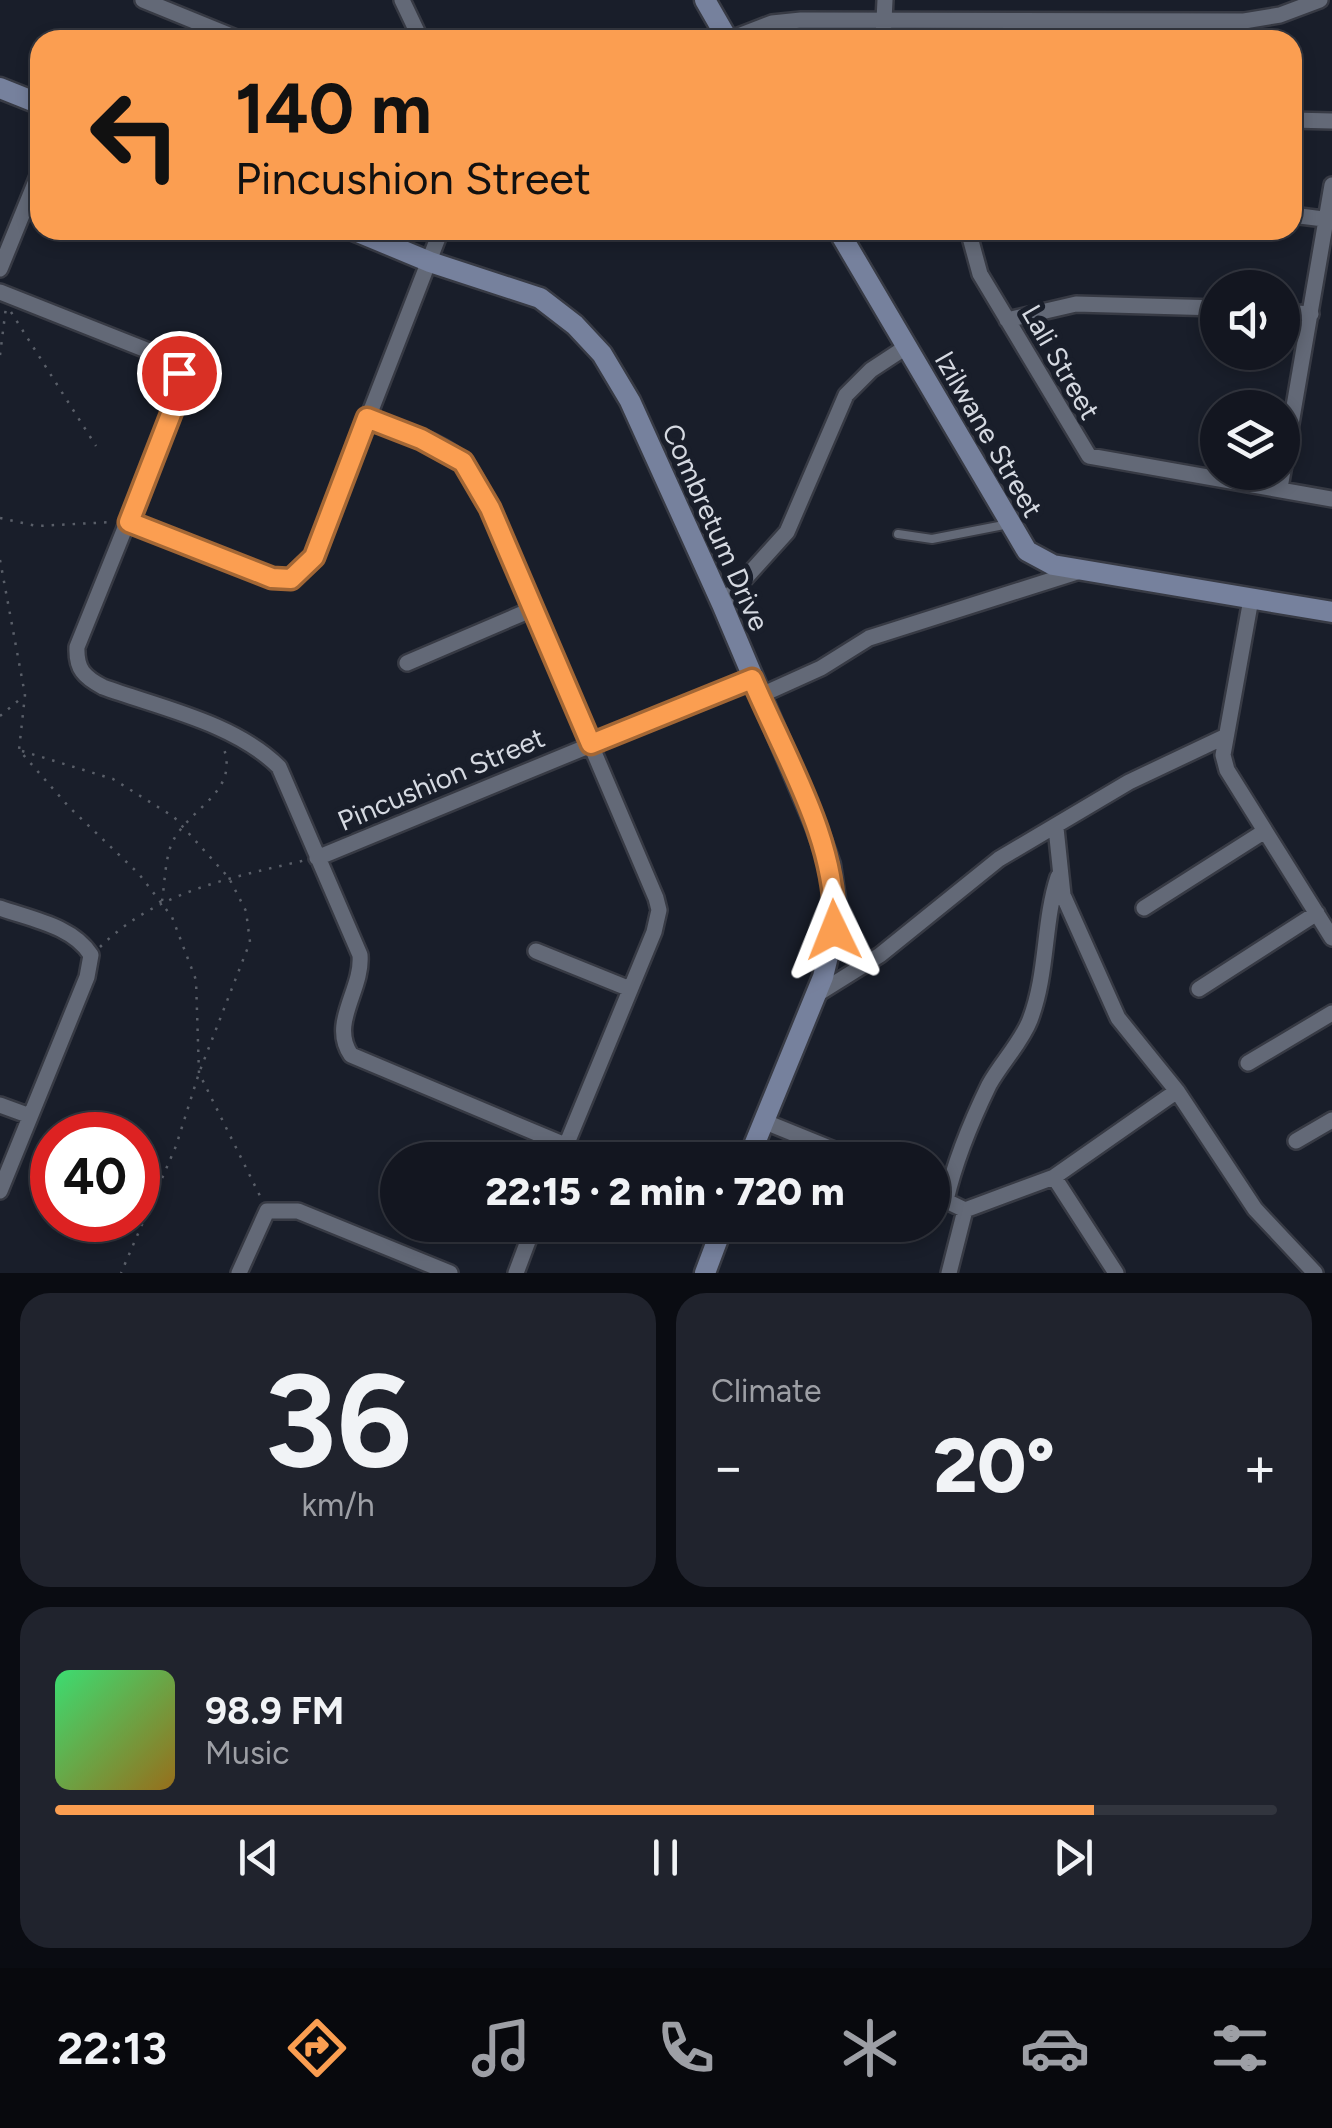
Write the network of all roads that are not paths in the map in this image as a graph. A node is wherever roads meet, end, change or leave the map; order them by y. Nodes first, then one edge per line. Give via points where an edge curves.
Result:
1 (144, 0) edge
2 (402, 0) edge
3 (704, 0) edge
4 (885, 0) edge
5 (1320, 0) edge
6 (1327, 0) edge
7 (1332, 13) edge
8 (884, 20) junction
9 (217, 30) edge
10 (416, 30) edge
11 (722, 30) edge
12 (756, 30) edge
13 (884, 30) edge
14 (0, 88) edge
15 (30, 100) edge
16 (1302, 120) edge
17 (1332, 121) edge
18 (1332, 184) edge
19 (30, 196) edge
20 (1302, 217) edge
21 (1330, 219) edge
22 (377, 240) edge
23 (438, 240) edge
24 (844, 240) edge
25 (970, 240) edge
26 (430, 262) junction
27 (0, 270) edge
28 (2, 298) edge
29 (1200, 307) edge
30 (1300, 313) edge
31 (1311, 314) junction
32 (1007, 320) junction
33 (906, 347) junction
34 (1297, 390) edge
35 (367, 418) junction
36 (1200, 476) edge
37 (1289, 490) edge
38 (1332, 499) edge
39 (129, 522) junction
40 (1008, 524) junction
41 (898, 534) dead end
42 (1080, 571) junction
43 (1251, 600) junction
44 (722, 604) junction
45 (534, 610) junction
46 (1332, 612) edge
47 (407, 663) dead end
48 (755, 687) junction
49 (1224, 737) junction
50 (591, 744) junction
51 (1056, 828) junction
52 (1265, 831) junction
53 (317, 858) junction
54 (1059, 873) junction
55 (0, 908) edge
56 (1144, 908) dead end
57 (1316, 913) junction
58 (1332, 938) edge
59 (536, 951) dead end
60 (1199, 989) dead end
61 (630, 990) junction
62 (816, 995) junction
63 (1332, 1013) edge
64 (1248, 1063) dead end
65 (1176, 1091) junction
66 (0, 1106) edge
67 (32, 1112) edge
68 (30, 1116) joint
69 (1332, 1120) edge
70 (764, 1122) junction
71 (1296, 1141) dead end
72 (539, 1142) edge
73 (568, 1142) edge
74 (756, 1142) edge
75 (815, 1142) edge
76 (950, 1176) edge
77 (1054, 1177) junction
78 (0, 1191) edge
79 (950, 1202) edge
80 (965, 1210) junction
81 (528, 1242) edge
82 (716, 1242) edge
83 (240, 1273) edge
84 (450, 1273) edge
85 (516, 1273) edge
86 (704, 1273) edge
87 (949, 1273) edge
88 (1116, 1273) edge
89 (1314, 1273) edge

1 - 9 street
2 - 10 street
3 - 11 street
4 - 8 street
5 - 8 street via 1244,21
6 - 7 street
8 - 12 street via 784,20
8 - 13 street
14 - 15 street
16 - 17 street
18 - 21 street
19 - 27 street
20 - 21 street
21 - 31 street
22 - 26 street, Combretum Drive
23 - 26 street
24 - 33 street, Izilwane Street
25 - 32 street, Lali Street via 974,261
26 - 35 street
26 - 44 street, Combretum Drive via 540,298 602,354 630,400
28 - 39 street via 164,357 179,373 180,391
29 - 32 street via 1076,304
30 - 31 street
31 - 34 street
32 - 36 street, Lali Street via 1090,456
33 - 40 street, Izilwane Street
33 - 44 street via 846,396 787,532
35 - 39 street via 314,557 291,579 272,578
35 - 45 street via 463,462
37 - 38 street, Lali Street
39 - 53 street via 77,647 86,678 266,754 279,767
40 - 41 lane via 932,539
40 - 42 street, Izilwane Street via 1039,560
42 - 43 street, Izilwane Street
42 - 48 street, Pincushion Street via 869,638 821,668
43 - 46 street, Izilwane Street
43 - 49 street
44 - 48 street, Combretum Drive
45 - 47 street
45 - 50 street
48 - 50 street, Pincushion Street
48 - 62 street, Combretum Drive via 830,865 834,930
49 - 51 street via 1129,782
49 - 52 street via 1227,770
50 - 53 street, Pincushion Street
50 - 61 street via 659,910
51 - 54 street
51 - 62 street via 999,860 880,955
52 - 56 street
52 - 57 street
53 - 72 street via 360,956 342,1036 351,1055
54 - 65 street via 1118,1018
54 - 76 street via 1029,1023 989,1086
55 - 67 street via 78,938 91,955
57 - 58 street
57 - 60 street
59 - 61 street
61 - 73 street
62 - 70 street, Combretum Drive
63 - 64 street
65 - 77 street
65 - 89 street via 1255,1209
66 - 68 street
68 - 78 street
69 - 71 street
70 - 74 street, Combretum Drive
70 - 75 street
77 - 80 street
77 - 88 street
79 - 80 street
80 - 87 street
81 - 85 street
82 - 86 street
83 - 84 street via 267,1211 298,1211

